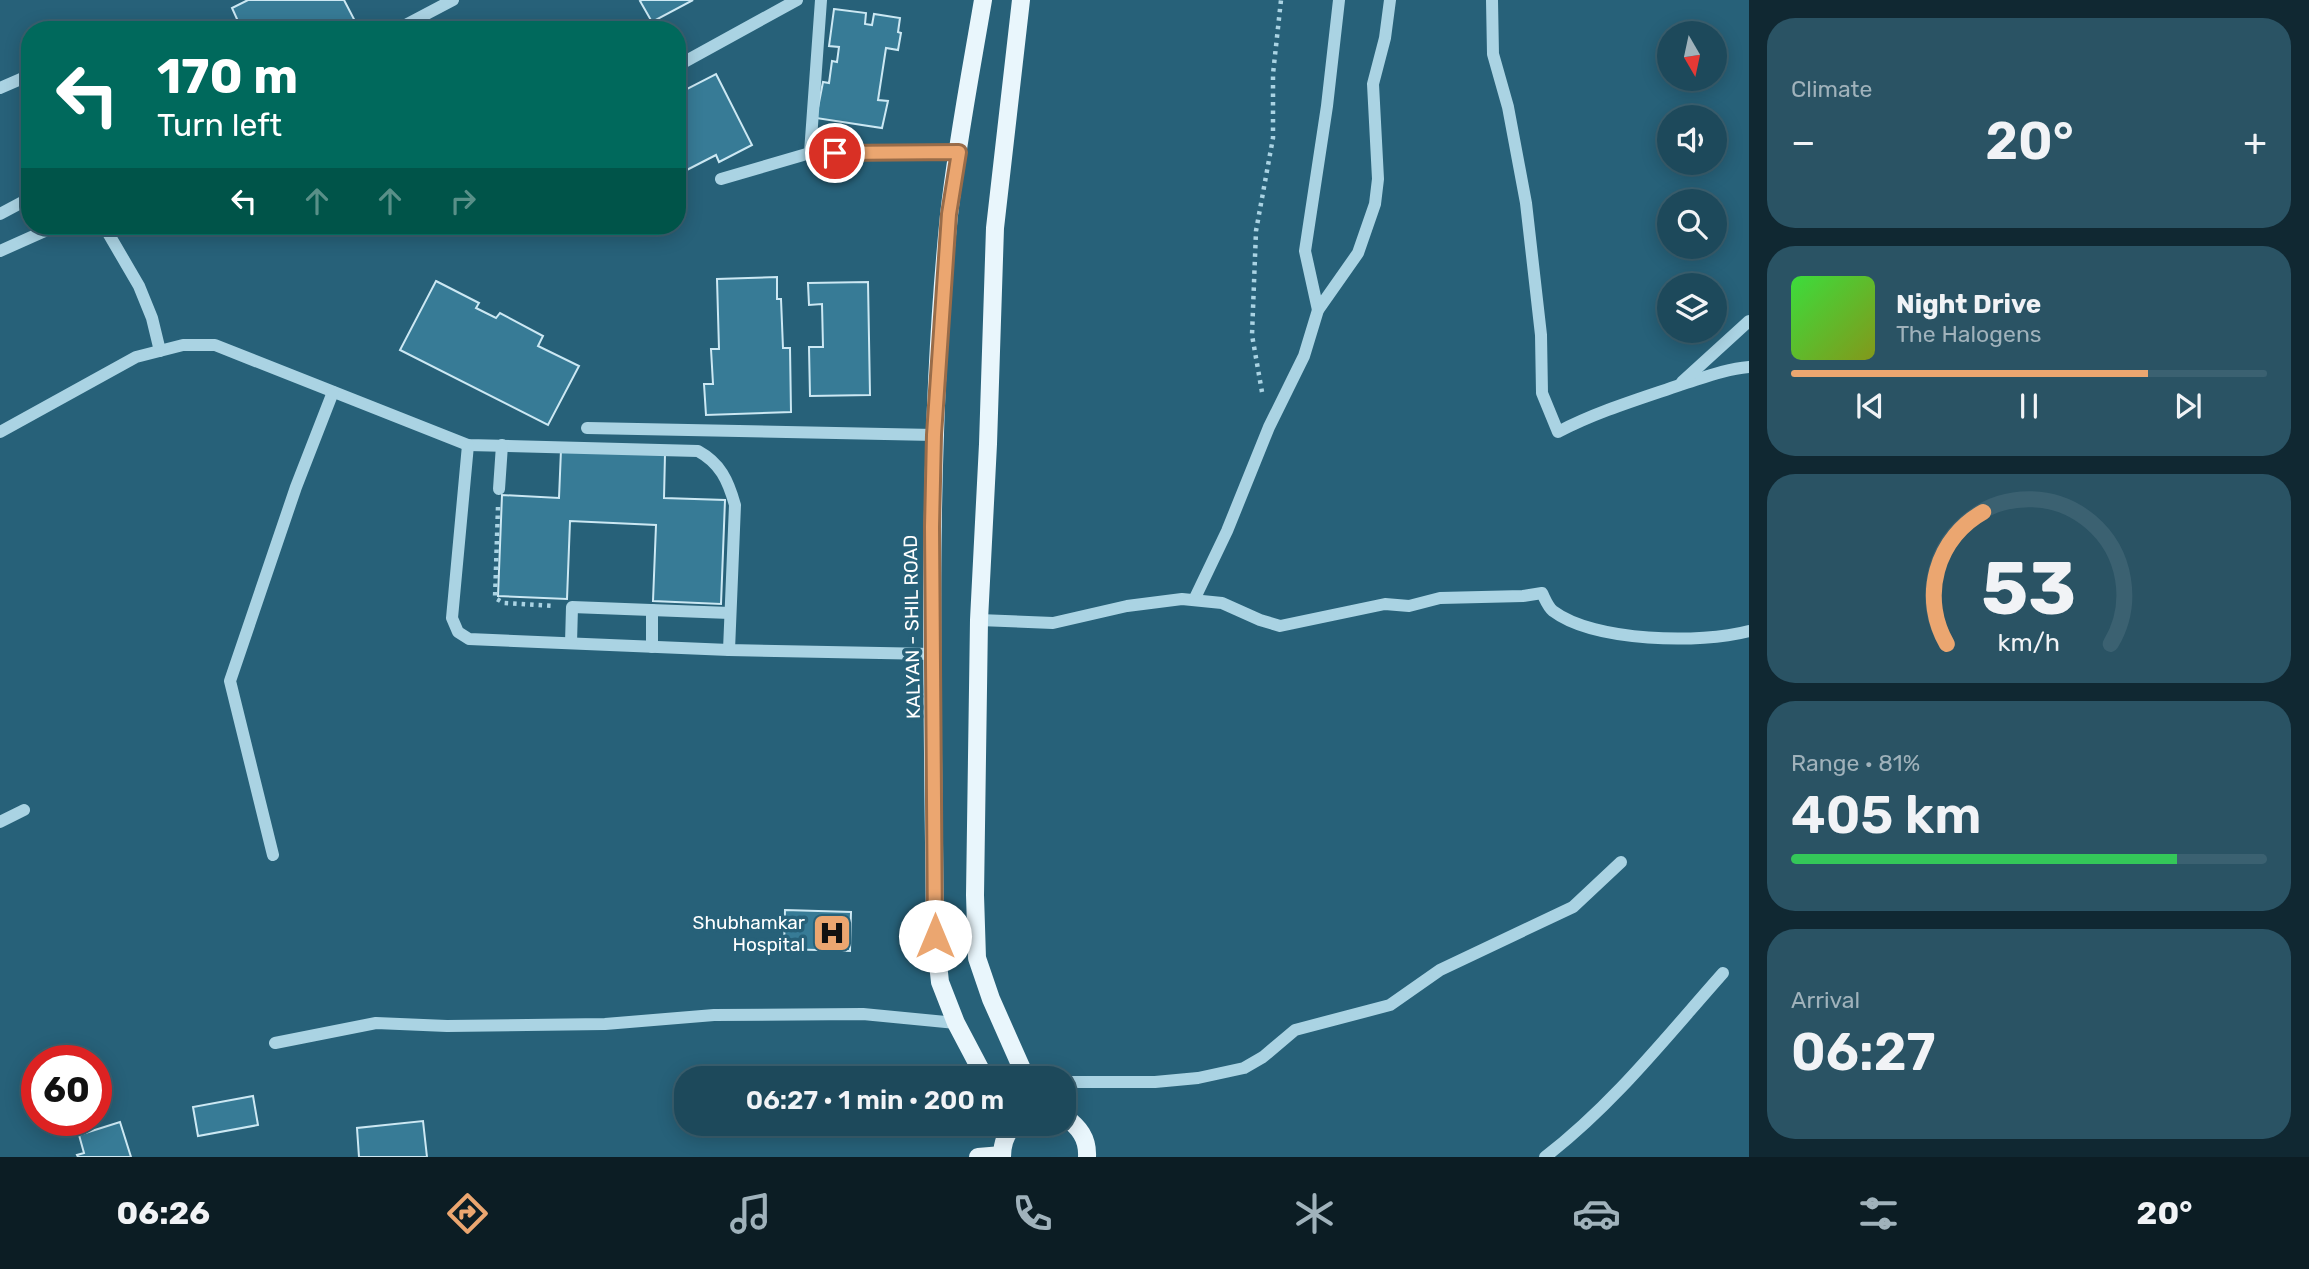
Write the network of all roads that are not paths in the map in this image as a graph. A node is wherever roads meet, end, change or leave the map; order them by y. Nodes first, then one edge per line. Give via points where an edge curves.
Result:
1 (453, 0) edge
2 (797, 0) edge
3 (821, 0) edge
4 (983, 0) edge
5 (1021, 0) edge
6 (1339, 0) edge
7 (1390, 0) edge
8 (1492, 0) edge
9 (413, 21) edge
10 (686, 61) edge
11 (21, 79) edge
12 (0, 88) edge
13 (959, 152) junction
14 (810, 153) junction
15 (722, 179) dead end
16 (21, 203) edge
17 (0, 214) edge
18 (36, 235) edge
19 (109, 235) edge
20 (0, 251) edge
21 (1318, 310) junction
22 (1749, 321) edge
23 (160, 351) junction
24 (1749, 367) edge
25 (1678, 386) junction
26 (333, 392) junction
27 (587, 428) dead end
28 (0, 432) edge
29 (934, 435) junction
30 (468, 444) junction
31 (502, 445) junction
32 (499, 489) road end
33 (1194, 600) junction
34 (652, 610) junction
35 (730, 614) junction
36 (979, 620) junction
37 (1749, 631) edge
38 (571, 643) junction
39 (652, 647) junction
40 (729, 650) junction
41 (933, 654) junction
42 (24, 810) dead end
43 (0, 822) edge
44 (273, 855) dead end
45 (1621, 862) dead end
46 (1723, 973) dead end
47 (957, 1023) junction
48 (275, 1043) dead end
49 (979, 1066) edge
50 (1021, 1066) edge
51 (1076, 1082) edge
52 (1076, 1126) edge
53 (1006, 1136) edge
54 (1002, 1156) edge
55 (978, 1157) edge
56 (1087, 1157) edge
57 (1545, 1157) edge

1 - 9 street
2 - 10 street
3 - 14 street
4 - 13 main road, KALYAN - SHIL ROAD
5 - 36 main road via 995,228
6 - 21 street via 1306,251
7 - 21 street via 1373,84 1375,204 1358,253
8 - 25 street via 1493,54 1526,203 1541,335 1542,393 1558,432
11 - 12 street
13 - 14 street
13 - 29 main road, KALYAN - SHIL ROAD via 949,214
14 - 15 street
16 - 17 street
18 - 20 street
19 - 23 street via 139,286
21 - 33 street via 1304,356
22 - 25 street
23 - 26 street via 215,345
23 - 28 street via 136,357
24 - 25 street
26 - 30 street
26 - 44 street via 230,681
27 - 29 street
29 - 41 main road, KALYAN - SHIL ROAD
30 - 31 street
30 - 38 street via 452,618 458,632 470,639
31 - 32 street
31 - 35 street via 687,449 711,458 730,486 734,505
33 - 36 street via 1127,606 1053,623
33 - 37 street via 1222,603 1280,626 1385,604 1409,606 1440,598 1542,593 1551,610 1605,631 1695,639
34 - 35 street
34 - 38 street via 572,607
34 - 39 street
35 - 40 street
36 - 50 main road via 977,958
38 - 39 street
39 - 40 street
40 - 41 street
41 - 47 main road, KALYAN - SHIL ROAD via 935,936 940,982
42 - 43 street
45 - 51 street via 1573,907 1440,970 1390,1005 1295,1030 1244,1068 1155,1082
46 - 57 street via 1638,1069 1575,1134
47 - 48 street via 863,1014 715,1015 592,1024 376,1023
47 - 49 main road, KALYAN - SHIL ROAD
52 - 56 main road via 1088,1146
53 - 54 main road
54 - 55 main road

